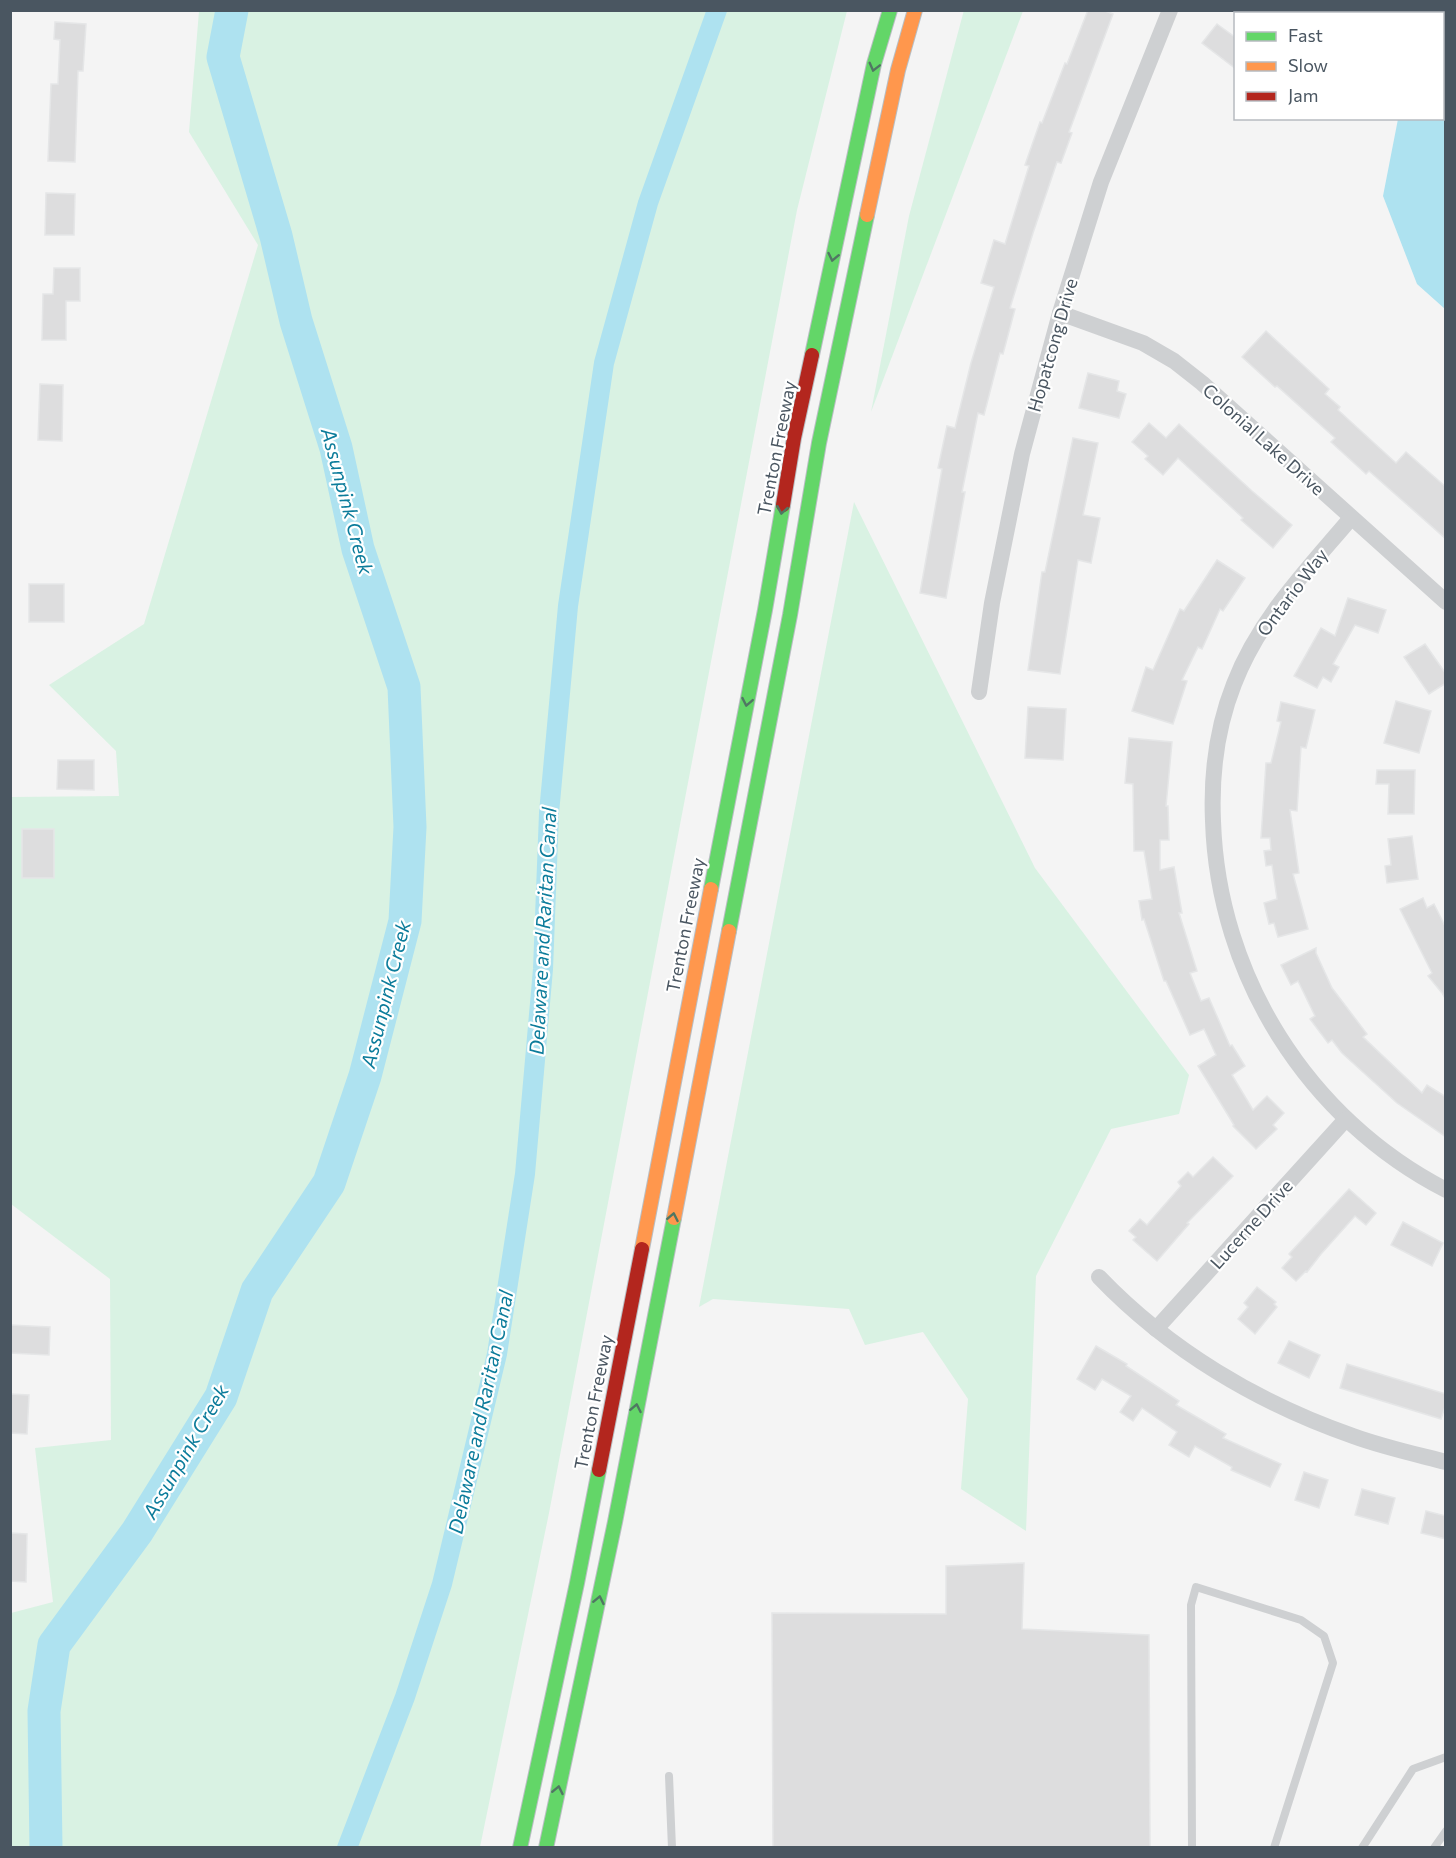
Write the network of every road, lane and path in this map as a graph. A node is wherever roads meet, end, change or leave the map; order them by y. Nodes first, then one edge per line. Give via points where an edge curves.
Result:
1 (890, 10) edge
2 (915, 10) edge
3 (1170, 10) edge
4 (1060, 313) junction
5 (1351, 518) junction
6 (1446, 602) edge
7 (980, 692) dead end
8 (1346, 1119) junction
9 (1446, 1190) edge
10 (1099, 1277) dead end
11 (1156, 1329) junction
12 (1446, 1462) edge
13 (1446, 1757) edge
14 (669, 1776) dead end
15 (1446, 1831) edge
16 (520, 1848) edge
17 (546, 1848) edge
18 (672, 1848) edge
19 (1192, 1848) edge
20 (1274, 1848) edge
21 (1362, 1848) edge
22 (1434, 1848) edge

1 -> 16 highway, Trenton Freeway via 874,64 794,438 765,610 577,1582
17 -> 2 highway via 617,1510 790,615 819,443 898,70
3 - 4 street, Hopatcong Drive via 1101,182
4 - 5 street, Colonial Lake Drive via 1143,343 1174,362
4 - 7 street, Hopatcong Drive via 1022,454 992,603
5 - 6 street, Colonial Lake Drive
5 - 8 street, Ontario Way via 1272,612 1251,647 1222,722 1212,798 1220,888 1245,974 1289,1053 1316,1089
8 - 9 street, Ontario Way via 1403,1166
8 - 11 street, Lucerne Drive
10 - 11 street
11 - 12 street via 1217,1372 1304,1418 1355,1437
13 - 21 lane via 1413,1769
14 - 18 lane
15 - 22 lane
19 - 20 lane via 1191,1605 1196,1587 1301,1620 1324,1636 1333,1663

